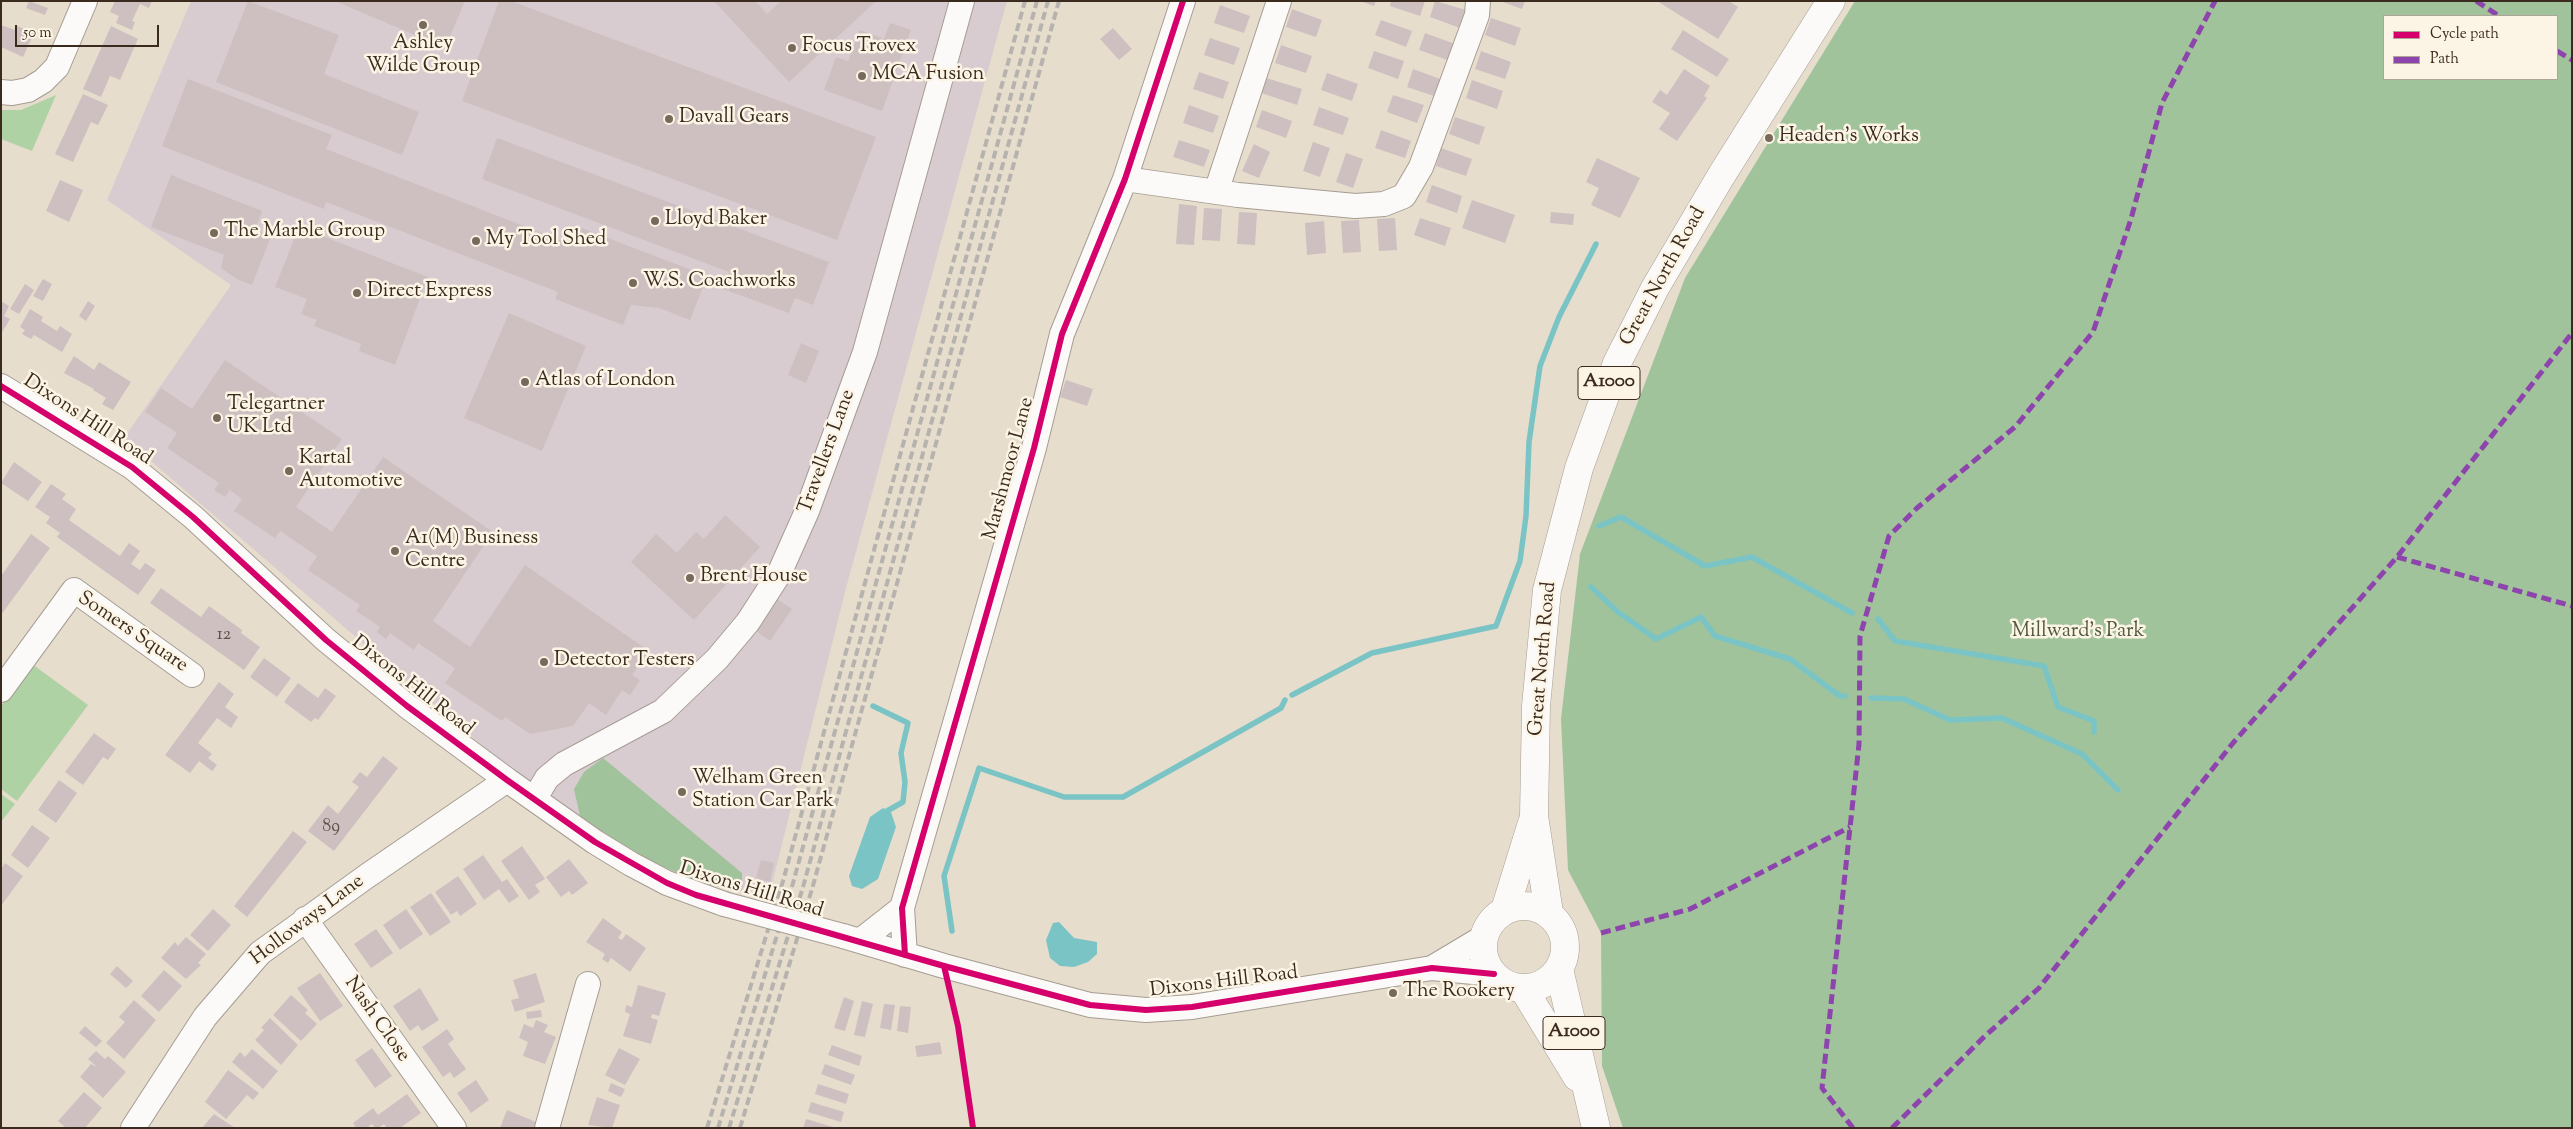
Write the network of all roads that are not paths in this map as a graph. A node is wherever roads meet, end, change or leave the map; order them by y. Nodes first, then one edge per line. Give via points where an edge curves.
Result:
1 (85, 1) edge
2 (962, 1) edge
3 (1183, 1) edge
4 (1279, 1) edge
5 (1478, 1) edge
6 (1831, 1) edge
7 (1, 92) edge
8 (1125, 179) junction
9 (1216, 192) junction
10 (1, 386) edge
11 (192, 675) dead end
12 (1, 690) edge
13 (506, 780) junction
14 (534, 798) junction
15 (1534, 816) junction
16 (902, 908) junction
17 (1505, 910) junction
18 (1549, 913) junction
19 (305, 920) junction
20 (1484, 937) junction
21 (852, 939) junction
22 (904, 954) junction
23 (1432, 968) junction
24 (1559, 969) junction
25 (1494, 974) junction
26 (588, 984) dead end
27 (1523, 988) junction
28 (1590, 1097) junction
29 (446, 1125) edge
30 (133, 1128) edge
31 (547, 1128) edge
32 (1596, 1128) edge

1 - 7 street via 57,67 28,90
2 - 14 street, Travellers Lane via 865,352 807,511 779,574 748,622 717,659 664,711 564,764 547,778
3 - 8 street, Marshmoor Lane
4 - 9 street
5 - 9 street via 1477,15 1420,167 1404,196 1384,204 1355,206
6 - 15 main road, Great North Road / A1000 via 1721,176 1655,288 1616,363 1579,468 1547,590 1536,706
8 - 9 street
8 - 16 street, Marshmoor Lane via 1062,334 1034,448
10 - 13 street, Dixons Hill Road via 132,467 193,517 326,640
11 - 12 street, Somers Square via 74,590
13 - 14 street, Dixons Hill Road
13 - 19 street, Holloways Lane
14 - 21 street, Dixons Hill Road, bridge via 595,842 667,883 724,904
15 - 17 main road, Great North Road / A1000
15 - 18 main road, Great North Road / A1000
16 - 21 street
16 - 22 street, Marshmoor Lane
17 - 18 main road via 1527,906
17 - 20 main road via 1490,923
18 - 24 main road via 1565,939 1565,957
19 - 29 street, Nash Close
19 - 30 street, Holloways Lane via 260,953 230,985 183,1047
20 - 23 street, Dixons Hill Road
20 - 25 main road via 1487,965
21 - 22 street, Dixons Hill Road
22 - 23 street, Dixons Hill Road via 1090,1005 1146,1010 1192,1007
23 - 25 street, Dixons Hill Road
24 - 27 main road via 1539,986
24 - 28 main road, A1000
25 - 27 main road via 1507,984
26 - 31 street
27 - 28 main road, A1000
28 - 32 main road, A1000

